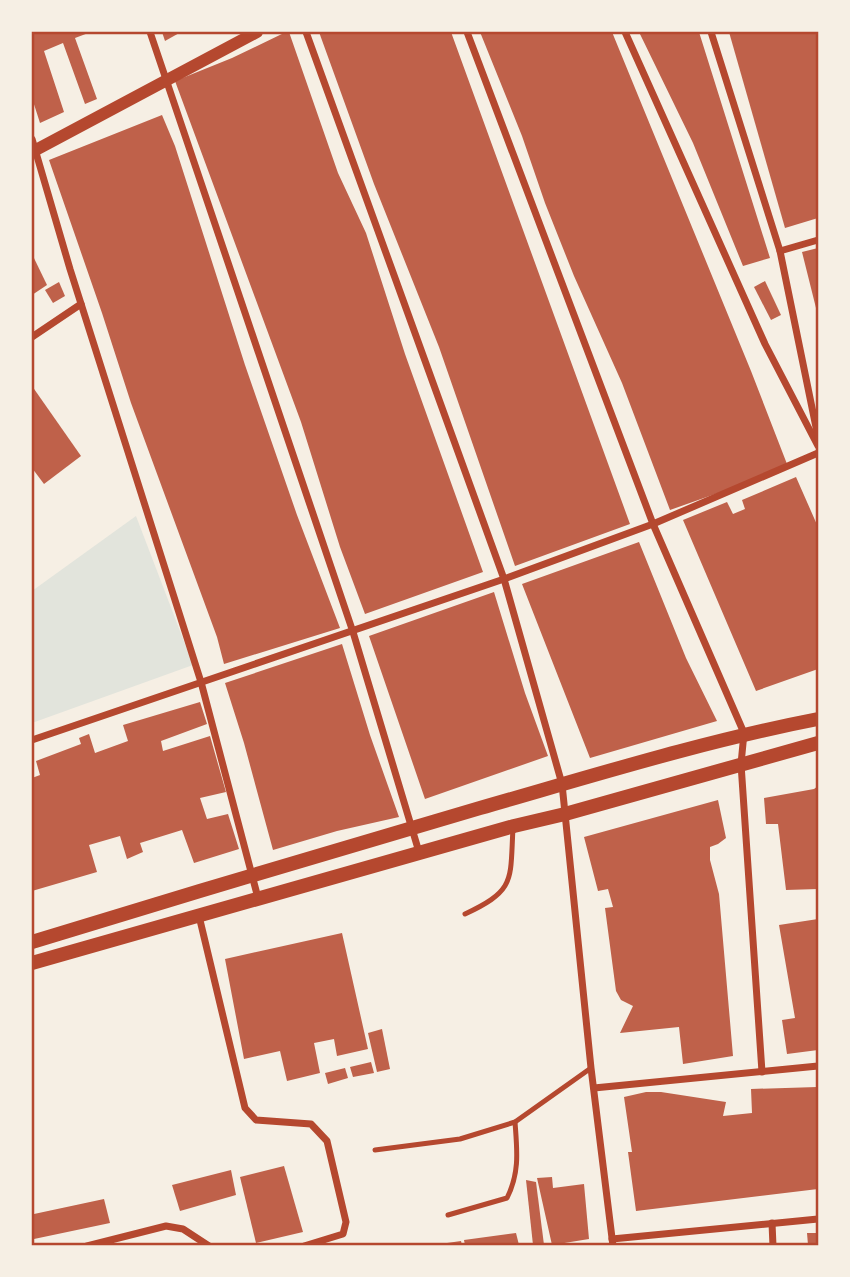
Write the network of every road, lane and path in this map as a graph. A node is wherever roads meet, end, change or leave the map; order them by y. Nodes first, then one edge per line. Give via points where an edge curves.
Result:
1 (150, 32) edge
2 (257, 32) edge
3 (306, 32) edge
4 (467, 32) edge
5 (625, 32) edge
6 (711, 32) edge
7 (165, 82) junction
8 (33, 147) edge
9 (818, 240) edge
10 (780, 251) junction
11 (81, 304) junction
12 (32, 337) edge
13 (818, 437) edge
14 (818, 446) edge
15 (818, 453) edge
16 (653, 524) junction
17 (503, 579) junction
18 (353, 632) junction
19 (201, 682) junction
20 (818, 719) edge
21 (744, 733) junction
22 (32, 740) edge
23 (818, 743) edge
24 (741, 764) junction
25 (562, 784) junction
26 (565, 814) junction
27 (514, 826) junction
28 (412, 828) junction
29 (419, 852) junction
30 (253, 874) junction
31 (258, 898) junction
32 (465, 914) dead end
33 (198, 915) junction
34 (32, 942) edge
35 (32, 963) edge
36 (818, 1066) edge
37 (591, 1068) junction
38 (762, 1072) junction
39 (594, 1087) junction
40 (515, 1122) junction
41 (375, 1150) dead end
42 (448, 1215) dead end
43 (818, 1219) edge
44 (772, 1223) junction
45 (613, 1242) edge
46 (87, 1245) edge
47 (209, 1245) edge
48 (304, 1245) edge
49 (774, 1245) edge

1 - 7 street
2 - 7 street
3 - 17 street
4 - 16 street
5 - 14 street via 765,344
6 - 10 street
7 - 8 street
7 - 18 street
8 - 11 street
9 - 10 street
10 - 13 street
11 - 12 street
11 - 19 street
15 - 16 street
16 - 17 street
16 - 21 street
17 - 18 street
17 - 25 street
18 - 19 street
18 - 28 street
19 - 22 street
19 - 30 street
20 - 21 main road
21 - 24 street
21 - 25 main road
23 - 24 main road
24 - 26 main road
24 - 38 street
25 - 26 street
25 - 28 main road
26 - 27 main road
26 - 37 street
27 - 29 main road
27 - 32 lane via 505,888 493,901
28 - 29 street
28 - 30 main road
29 - 31 main road
30 - 31 street
30 - 34 main road
31 - 33 main road
33 - 35 main road
33 - 48 street via 245,1108 256,1120 311,1124 327,1141 346,1222 344,1234
36 - 38 street
37 - 39 street
37 - 40 lane
38 - 39 street
39 - 45 street
40 - 41 lane via 460,1139
40 - 42 lane via 518,1162 507,1198
43 - 44 street
44 - 45 street
44 - 49 street
46 - 47 street via 166,1226 183,1229

